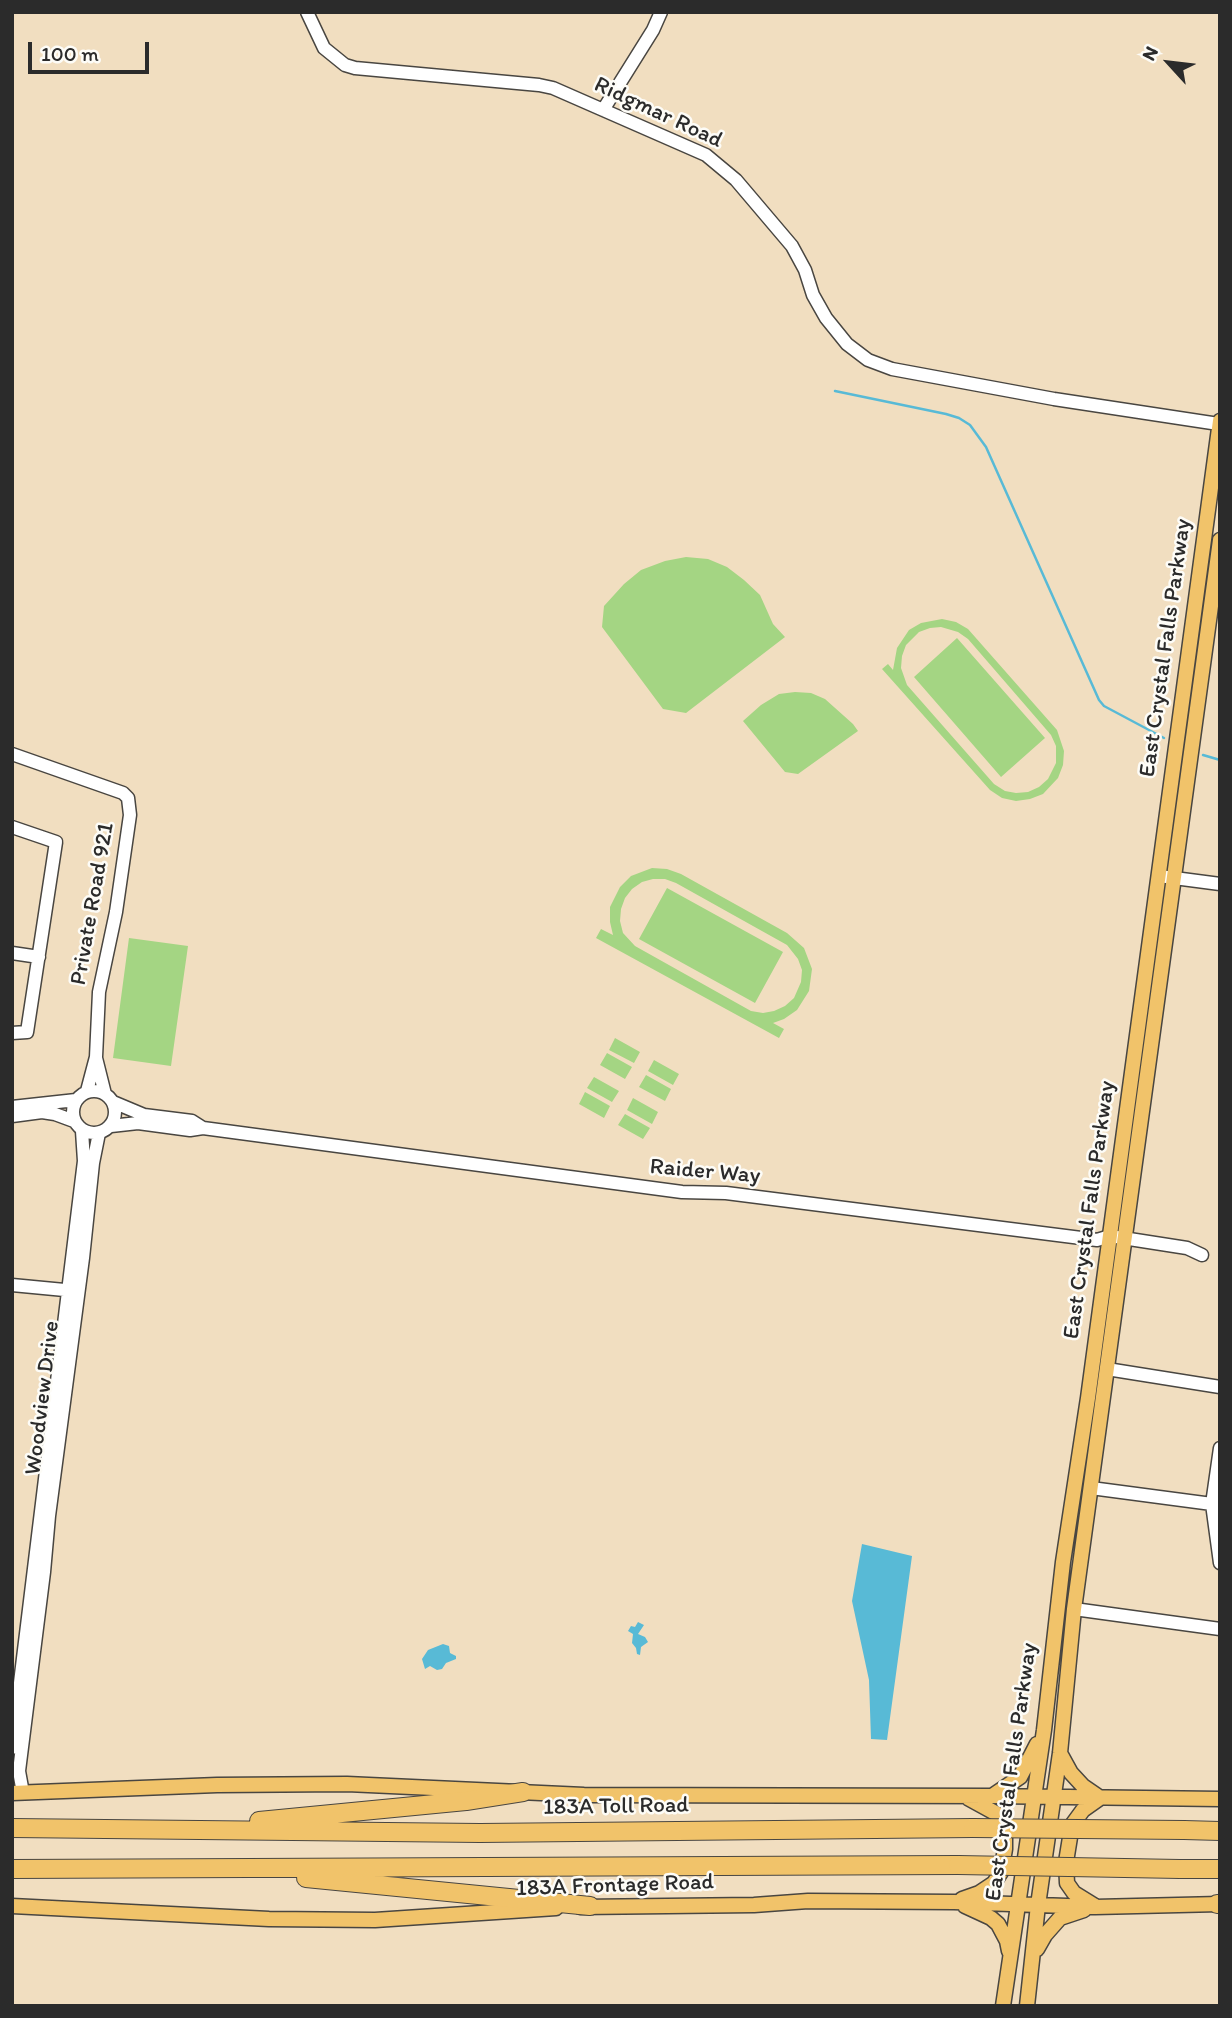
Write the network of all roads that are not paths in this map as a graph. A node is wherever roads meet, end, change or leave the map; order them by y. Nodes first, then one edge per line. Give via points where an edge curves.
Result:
1 (307, 12) edge
2 (661, 12) edge
3 (603, 110) junction
4 (1218, 425) edge
5 (1220, 540) edge
6 (1199, 695) junction
7 (1182, 696) junction
8 (12, 754) edge
9 (12, 827) edge
10 (1159, 876) junction
11 (1174, 877) junction
12 (1220, 884) edge
13 (12, 953) edge
14 (39, 957) junction
15 (12, 1032) edge
16 (1135, 1052) junction
17 (1151, 1054) junction
18 (96, 1057) junction
19 (87, 1091) junction
20 (109, 1098) junction
21 (76, 1100) junction
22 (12, 1107) edge
23 (12, 1116) edge
24 (78, 1126) junction
25 (111, 1126) junction
26 (203, 1128) junction
27 (99, 1133) junction
28 (1110, 1236) junction
29 (1125, 1238) junction
30 (1202, 1255) dead end
31 (12, 1285) edge
32 (73, 1291) junction
33 (1100, 1368) junction
34 (1220, 1387) edge
35 (1220, 1448) edge
36 (1075, 1486) junction
37 (1091, 1488) junction
38 (1212, 1504) junction
39 (1220, 1563) edge
40 (1074, 1609) junction
41 (1220, 1629) edge
42 (1044, 1730) junction
43 (12, 1748) edge
44 (1060, 1753) junction
45 (523, 1792) junction
46 (18, 1793) edge
47 (965, 1796) junction
48 (992, 1796) junction
49 (1034, 1797) junction
50 (1054, 1797) junction
51 (1100, 1798) junction
52 (1220, 1799) edge
53 (12, 1828) edge
54 (183, 1829) junction
55 (1220, 1830) edge
56 (215, 1868) junction
57 (12, 1869) edge
58 (1220, 1869) edge
59 (954, 1902) junction
60 (1017, 1904) junction
61 (1219, 1904) edge
62 (1038, 1905) junction
63 (12, 1906) edge
64 (590, 1906) junction
65 (1095, 1907) junction
66 (1033, 1958) junction
67 (1010, 1959) junction
68 (1003, 2006) edge
69 (1027, 2006) edge

1 - 3 street, Ridgmar Road via 324,48 345,65 539,85
2 - 3 street
3 - 4 street, Ridgmar Road via 706,155 727,170 792,246 826,318 847,344 868,360 892,369
4 - 7 main road, East Crystal Falls Parkway
5 - 6 main road, East Crystal Falls Parkway
6 - 7 main road
6 - 11 main road, East Crystal Falls Parkway
7 - 10 main road, East Crystal Falls Parkway
8 - 18 street, Private Road 921 via 128,797 130,815 116,912 99,992
9 - 14 street via 56,842
10 - 11 street
10 - 16 main road, East Crystal Falls Parkway
11 - 12 street
11 - 17 main road, East Crystal Falls Parkway
13 - 14 street
14 - 15 street via 27,1031
16 - 17 main road
16 - 28 main road, East Crystal Falls Parkway
17 - 29 main road, East Crystal Falls Parkway
18 - 19 street, Private Road 921
18 - 20 street, Private Road 921
19 - 20 street
19 - 21 street
20 - 25 street via 115,1113
20 - 26 street, Raider Way via 144,1115 192,1121
21 - 22 street
21 - 24 street via 72,1114
23 - 24 street via 42,1112
24 - 27 street
24 - 32 street, Woodview Drive via 84,1161
25 - 26 street, Raider Way via 138,1123
25 - 27 street
26 - 28 street, Raider Way via 644,1188 726,1193 1097,1240
27 - 32 street, Woodview Drive
28 - 29 street, Raider Way
28 - 33 main road, East Crystal Falls Parkway
29 - 30 street, Raider Way via 1188,1248
29 - 33 main road, East Crystal Falls Parkway
31 - 32 street
32 - 43 street, Woodview Drive
32 - 46 street, Woodview Drive
33 - 34 street
33 - 36 main road, East Crystal Falls Parkway
33 - 37 main road, East Crystal Falls Parkway
35 - 38 street
36 - 37 main road
36 - 42 main road, East Crystal Falls Parkway
37 - 38 street
37 - 40 main road, East Crystal Falls Parkway
38 - 39 street
40 - 41 street
40 - 44 main road, East Crystal Falls Parkway
42 - 48 main road via 1020,1777
42 - 49 main road, East Crystal Falls Parkway
44 - 50 main road, East Crystal Falls Parkway
44 - 51 main road via 1071,1773
45 - 46 main road via 334,1784
45 - 47 main road
45 - 54 highway
47 - 48 main road
47 - 59 main road via 999,1815 1005,1824 1004,1849 1001,1872 994,1883 979,1894
48 - 49 main road
49 - 50 main road
49 - 60 main road, East Crystal Falls Parkway
50 - 51 main road
50 - 62 main road, East Crystal Falls Parkway
51 - 52 main road
51 - 65 main road via 1072,1825 1066,1863 1067,1883
53 - 54 highway, 183A Toll Road
54 - 55 highway, 183A Toll Road, bridge via 480,1833
56 - 57 highway
56 - 58 highway, bridge via 958,1865
56 - 64 highway
59 - 60 main road, 183A Frontage Road
59 - 64 main road, 183A Frontage Road
59 - 67 main road via 998,1924
60 - 62 main road, 183A Frontage Road
60 - 67 main road, East Crystal Falls Parkway
61 - 65 main road, 183A Frontage Road
62 - 65 main road, 183A Frontage Road
62 - 66 main road, East Crystal Falls Parkway
63 - 64 main road, 183A Frontage Road via 375,1920
65 - 66 main road via 1060,1918
66 - 69 main road, East Crystal Falls Parkway
67 - 68 main road, East Crystal Falls Parkway

